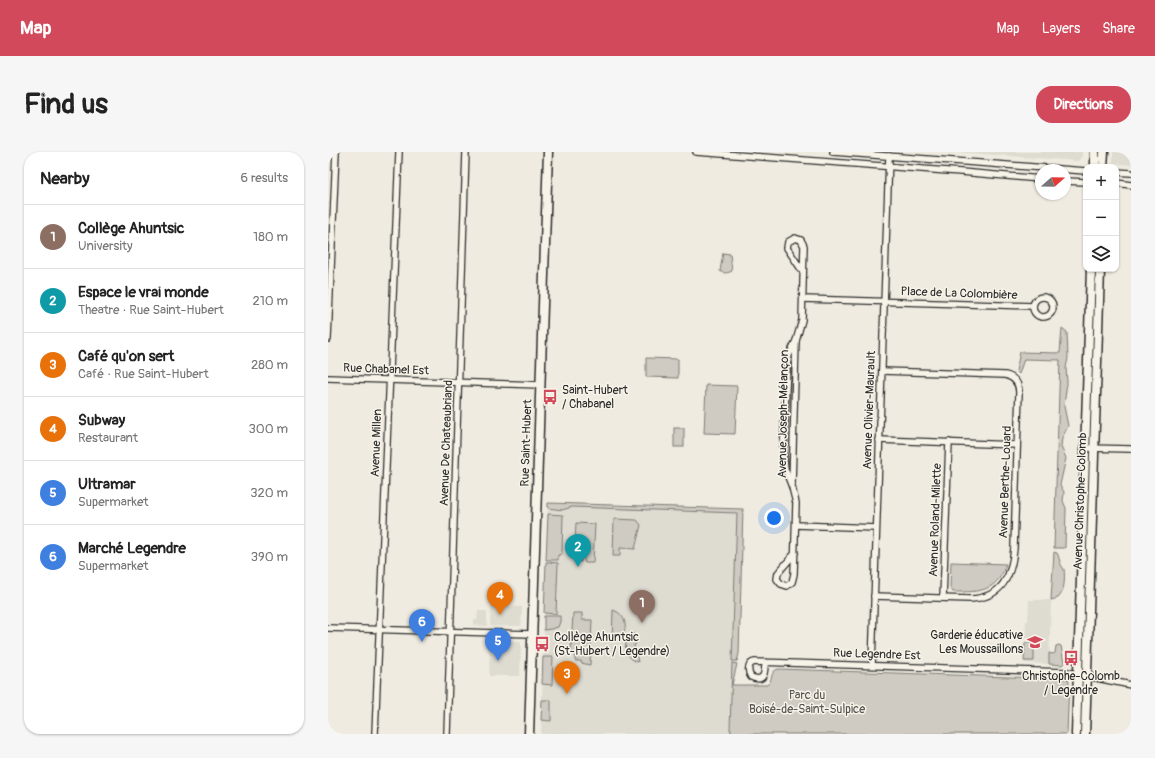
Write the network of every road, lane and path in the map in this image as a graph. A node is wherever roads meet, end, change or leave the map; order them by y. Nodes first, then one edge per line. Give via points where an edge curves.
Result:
1 (336, 152) edge
2 (399, 152) edge
3 (466, 152) edge
4 (548, 152) edge
5 (696, 152) edge
6 (833, 152) edge
7 (1095, 152) edge
8 (1104, 152) edge
9 (889, 156) junction
10 (1095, 164) edge
11 (1103, 164) edge
12 (888, 166) junction
13 (1083, 171) edge
14 (1119, 172) edge
15 (1131, 173) edge
16 (1035, 178) edge
17 (1071, 181) edge
18 (1083, 182) edge
19 (1119, 183) edge
20 (1131, 185) edge
21 (803, 272) junction
22 (1091, 272) edge
23 (1100, 272) edge
24 (803, 299) junction
25 (884, 302) junction
26 (1033, 306) dead end
27 (328, 339) edge
28 (796, 341) junction
29 (882, 371) junction
30 (328, 378) edge
31 (389, 380) junction
32 (459, 382) junction
33 (540, 385) junction
34 (879, 440) junction
35 (949, 442) junction
36 (1017, 445) junction
37 (1090, 448) junction
38 (1131, 449) edge
39 (792, 487) junction
40 (796, 525) junction
41 (876, 528) junction
42 (794, 552) junction
43 (874, 596) junction
44 (943, 598) junction
45 (328, 628) edge
46 (379, 629) junction
47 (450, 632) junction
48 (532, 634) junction
49 (765, 662) dead end
50 (872, 665) junction
51 (1082, 675) junction
52 (1131, 685) edge
53 (375, 734) edge
54 (447, 734) edge
55 (529, 734) edge
56 (1076, 734) edge
57 (1085, 734) edge

1 - 27 street
2 - 31 street, Avenue Millen
3 - 32 street, Avenue De Chateaubriand
4 - 33 main road, Rue Saint-Hubert
5 - 12 street
6 - 9 street
7 - 10 main road
8 - 11 main road
9 - 12 street, Avenue Olivier-Maurault
9 - 13 street
12 - 16 street
12 - 25 street, Avenue Olivier-Maurault
14 - 15 street
17 - 18 street
19 - 20 street
21 - 21 street, Avenue Joseph-Mélançon via 804,244 795,238 789,241 787,248
21 - 24 street, Avenue Joseph-Mélançon
22 - 37 main road, Avenue Christophe-Colomb
23 - 37 main road, Avenue Christophe-Colomb
24 - 25 street
24 - 28 street, Avenue Joseph-Mélançon via 802,320
25 - 26 street, Place de La Colombière
25 - 29 street, Avenue Olivier-Maurault
28 - 39 street, Avenue Joseph-Mélançon
28 - 39 street, Avenue Joseph-Mélançon via 789,355 786,370 783,451 785,469
29 - 34 street, Avenue Olivier-Maurault
29 - 36 street, Avenue Berthe-Louard via 1011,377 1017,382 1019,389
30 - 31 street, Rue Chabanel Est
31 - 32 street, Rue Chabanel Est
31 - 46 street, Avenue Millen
32 - 33 street, Rue Chabanel Est
32 - 47 street, Avenue De Chateaubriand
33 - 48 main road, Rue Saint-Hubert
34 - 35 street
34 - 41 street, Avenue Olivier-Maurault
35 - 36 street
35 - 44 street, Avenue Roland-Milette
36 - 44 street, Avenue Berthe-Louard via 1013,563 1008,577 1000,588 984,597
37 - 38 street
37 - 51 main road, Avenue Christophe-Colomb
39 - 40 street, Avenue Joseph-Mélançon via 796,503
40 - 41 street
40 - 42 street, Avenue Joseph-Mélançon
41 - 43 street, Avenue Olivier-Maurault
42 - 42 street, Avenue Joseph-Mélançon via 777,575 777,581 781,584 788,585 793,581
43 - 44 street, Avenue Berthe-Louard
43 - 50 street, Avenue Olivier-Maurault
45 - 46 street
46 - 47 street
46 - 53 street, Avenue Millen
47 - 48 street
47 - 54 street, Avenue De Chateaubriand
48 - 55 main road, Rue Saint-Hubert
49 - 50 street, Rue Legendre Est
50 - 51 street, Rue Legendre Est via 1063,671
51 - 52 street, Rue Legendre Est
51 - 56 main road, Avenue Christophe-Colomb
51 - 57 main road, Avenue Christophe-Colomb

